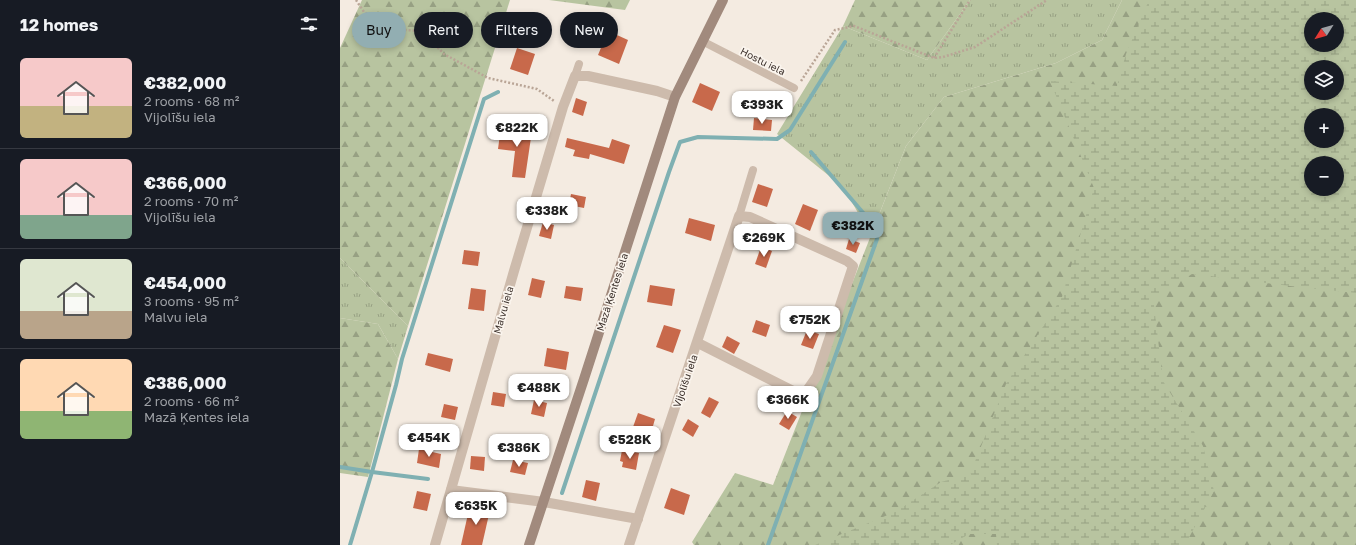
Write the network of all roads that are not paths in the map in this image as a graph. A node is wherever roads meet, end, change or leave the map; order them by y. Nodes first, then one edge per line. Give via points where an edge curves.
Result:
1 (723, 0) edge
2 (702, 41) junction
3 (579, 64) dead end
4 (575, 76) junction
5 (794, 88) road end
6 (675, 97) junction
7 (753, 170) dead end
8 (739, 216) junction
9 (698, 343) junction
10 (451, 490) junction
11 (544, 502) junction
12 (638, 519) junction
13 (435, 545) edge
14 (529, 545) edge
15 (629, 545) edge

1 - 2 street, Mazā Ķentes iela
2 - 5 lane, Hostu iela
2 - 6 street, Mazā Ķentes iela
3 - 4 lane
4 - 6 street via 588,76
4 - 10 street, Malvu iela via 563,107
6 - 11 street, Mazā Ķentes iela
7 - 8 lane, Vijolīšu iela
8 - 9 street, Vijolīšu iela
8 - 9 street via 750,217 848,261 853,266 817,376 803,396
9 - 12 street, Vijolīšu iela
10 - 11 street
10 - 13 street, Malvu iela
11 - 12 street
11 - 14 street, Mazā Ķentes iela
12 - 15 street, Vijolīšu iela

